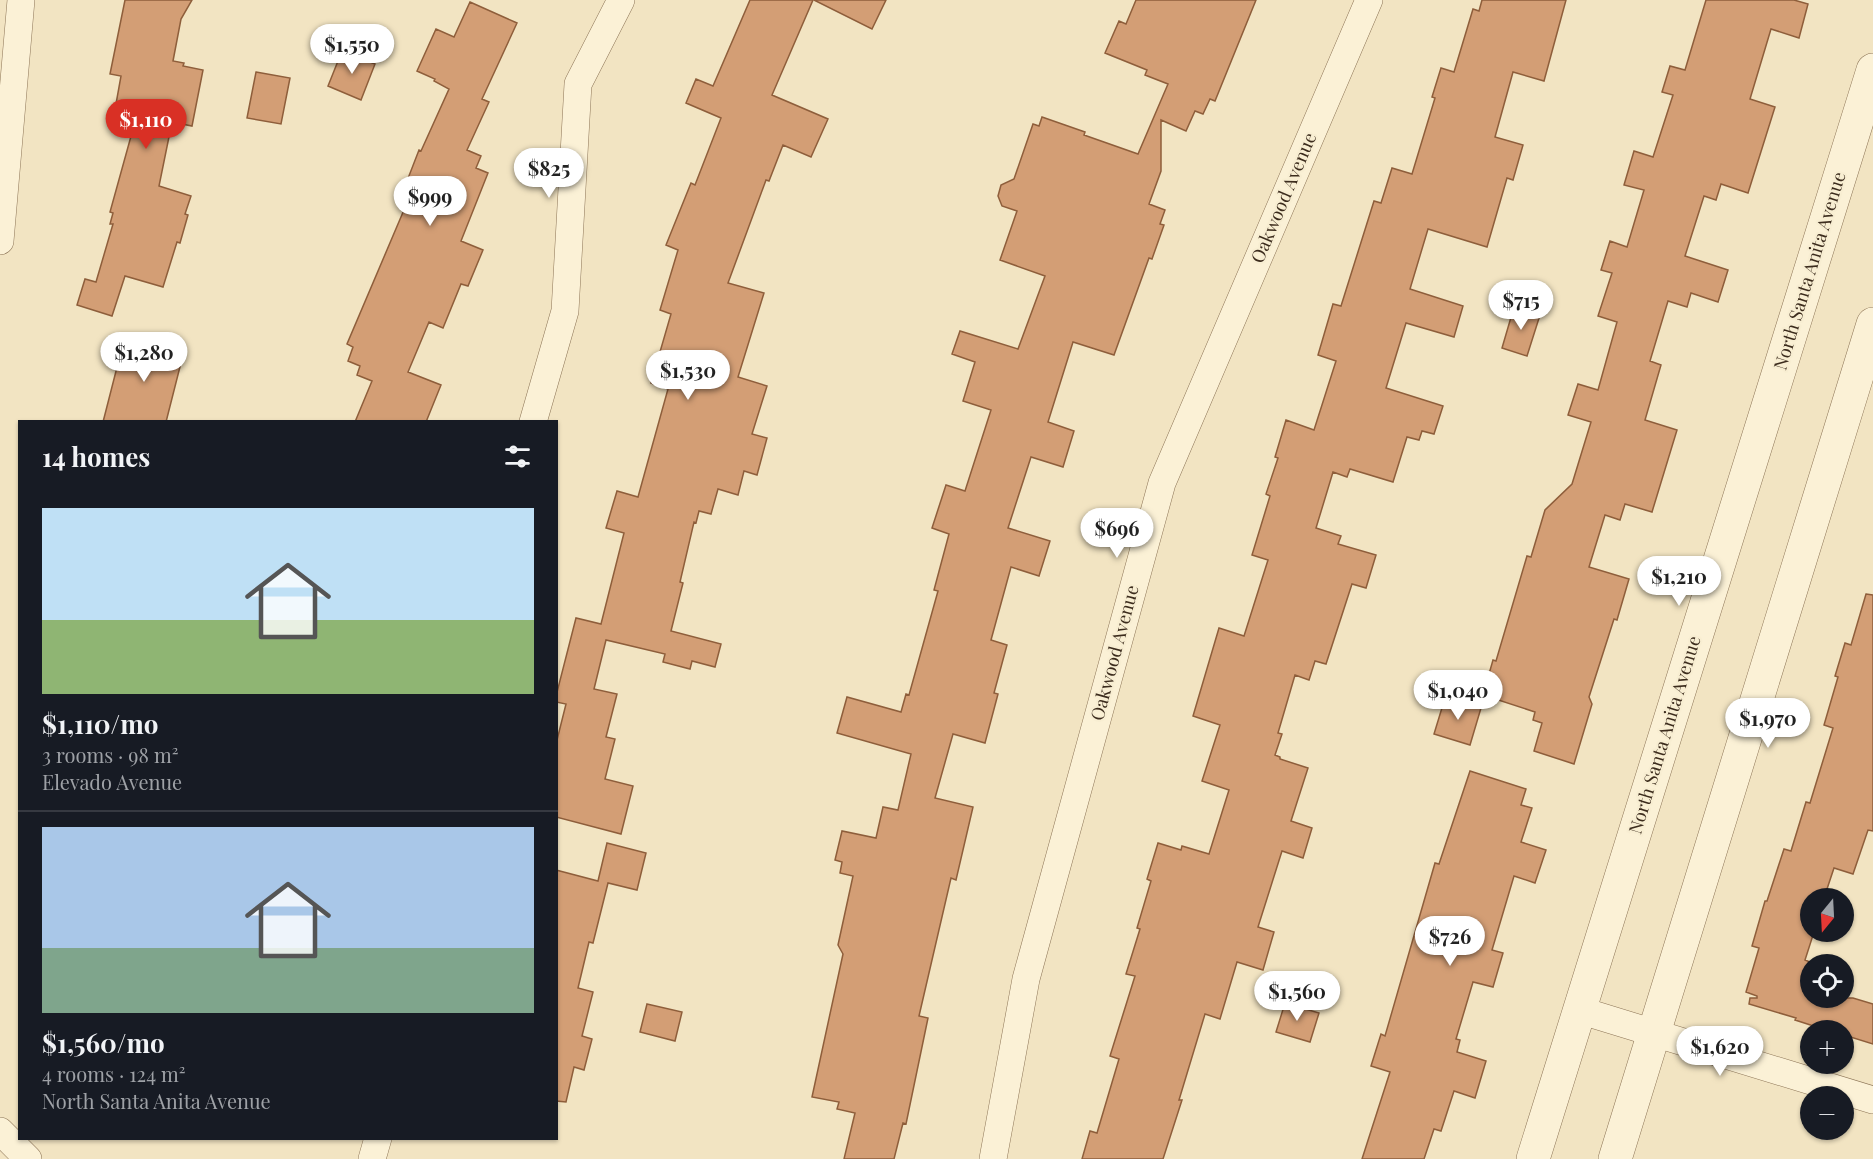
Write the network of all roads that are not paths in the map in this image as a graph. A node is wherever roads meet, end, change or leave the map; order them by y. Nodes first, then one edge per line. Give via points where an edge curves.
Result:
1 (21, 0) edge
2 (621, 0) edge
3 (1369, 0) edge
4 (1873, 70) edge
5 (0, 241) edge
6 (1873, 324) edge
7 (534, 420) edge
8 (1580, 1010) junction
9 (1654, 1033) junction
10 (1873, 1100) edge
11 (0, 1131) edge
12 (377, 1140) edge
13 (28, 1159) edge
14 (372, 1159) edge
15 (993, 1159) edge
16 (1533, 1159) edge
17 (1615, 1159) edge

1 - 5 street
2 - 7 street via 578,84 565,311
3 - 15 street, Oakwood Avenue via 1162,483 1026,979
4 - 8 street, North Santa Anita Avenue
6 - 9 street
8 - 9 street
8 - 16 street, North Santa Anita Avenue
9 - 10 street
9 - 17 street
11 - 13 street
12 - 14 street

